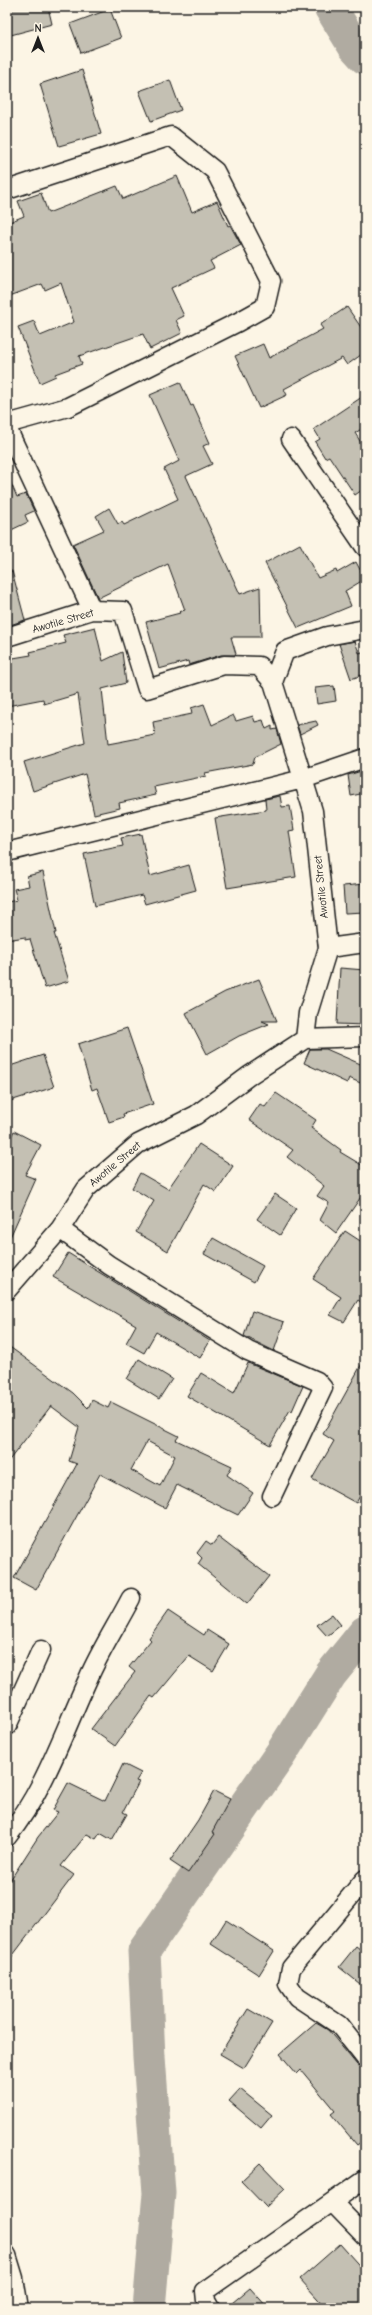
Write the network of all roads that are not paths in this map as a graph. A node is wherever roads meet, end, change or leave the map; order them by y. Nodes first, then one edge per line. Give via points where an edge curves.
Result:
1 (7, 190) edge
2 (7, 424) edge
3 (7, 428) edge
4 (291, 439) dead end
5 (365, 547) edge
6 (92, 610) junction
7 (365, 629) edge
8 (7, 637) edge
9 (273, 682) junction
10 (365, 758) edge
11 (303, 779) junction
12 (7, 852) edge
13 (365, 943) edge
14 (328, 948) junction
15 (365, 1037) edge
16 (305, 1039) junction
17 (60, 1229) junction
18 (7, 1290) edge
19 (272, 1496) dead end
20 (131, 1598) dead end
21 (41, 1650) dead end
22 (7, 1726) edge
23 (7, 1836) edge
24 (365, 1879) edge
25 (365, 2058) edge
26 (365, 2179) edge
27 (333, 2203) junction
28 (365, 2236) edge
29 (7, 2255) edge
30 (19, 2308) edge
31 (210, 2308) edge

1 - 2 street via 171,136 215,171 271,281 266,307 68,407
3 - 6 street
4 - 5 street
6 - 8 street, Awotile Street
6 - 9 street, Awotile Street via 123,611 147,689 224,666 259,666
7 - 9 street via 327,636 285,651
9 - 11 street, Awotile Street
10 - 11 street
11 - 12 street
11 - 14 street, Awotile Street via 313,811
13 - 14 street
14 - 16 street, Awotile Street via 308,1013
15 - 16 street
16 - 17 street, Awotile Street via 196,1115 138,1144 86,1189
17 - 18 street, Awotile Street
17 - 19 street via 109,1264 248,1351 317,1381 323,1388
20 - 23 street via 88,1678 55,1758 25,1814
21 - 22 street
24 - 25 street via 291,1968 288,1984 297,1997 339,2025
26 - 27 street
27 - 28 street
27 - 31 street via 205,2291
29 - 30 street

